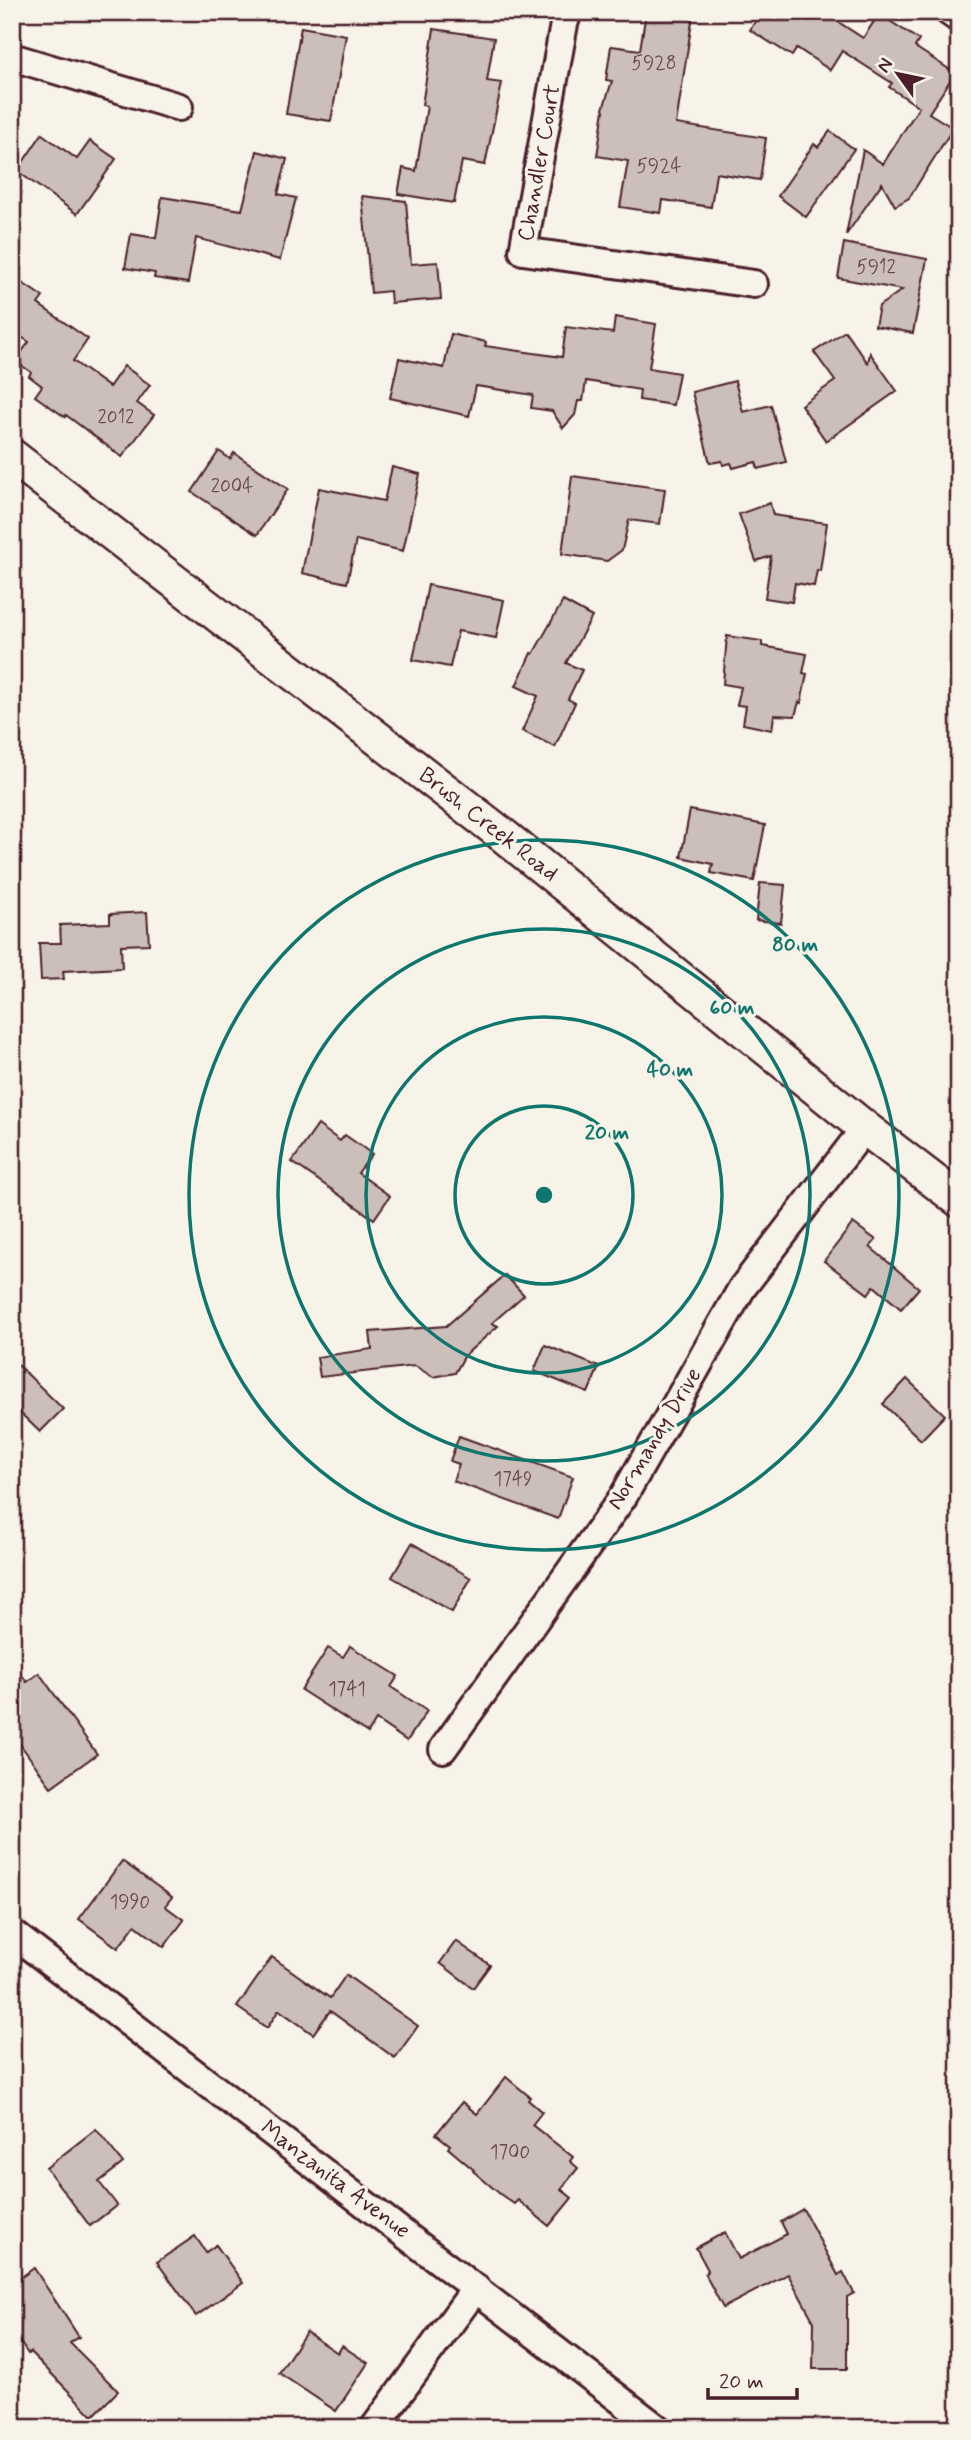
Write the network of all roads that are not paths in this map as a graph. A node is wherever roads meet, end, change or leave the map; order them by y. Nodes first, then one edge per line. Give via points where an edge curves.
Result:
1 (568, 12) edge
2 (949, 12) edge
3 (959, 19) edge
4 (12, 57) edge
5 (179, 107) dead end
6 (754, 284) dead end
7 (12, 456) edge
8 (865, 1128) junction
9 (959, 1200) edge
10 (443, 1749) dead end
11 (12, 1933) edge
12 (476, 2288) junction
13 (374, 2428) edge
14 (657, 2428) edge

1 - 6 street, Chandler Court via 523,251
2 - 3 street
4 - 5 street
7 - 8 street, Brush Creek Road via 504,836
8 - 9 street, Brush Creek Road
8 - 10 street, Normandy Drive via 742,1289 624,1497
11 - 12 street, Manzanita Avenue
12 - 13 street
12 - 14 street, Manzanita Avenue

